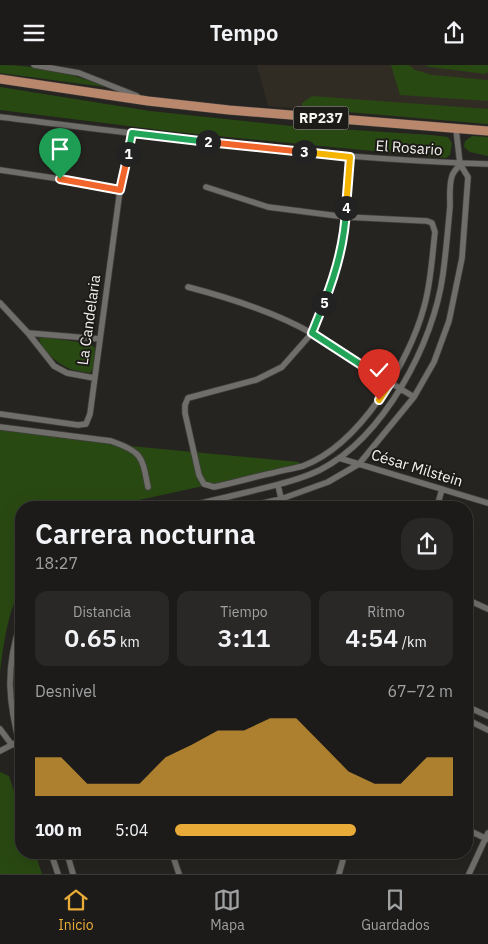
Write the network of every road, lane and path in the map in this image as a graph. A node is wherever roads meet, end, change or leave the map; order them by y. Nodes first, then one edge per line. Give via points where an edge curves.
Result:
1 (34, 65) edge
2 (0, 79) edge
3 (148, 101) junction
4 (0, 117) edge
5 (456, 129) junction
6 (488, 131) edge
7 (132, 133) junction
8 (350, 157) junction
9 (460, 164) junction
10 (488, 164) edge
11 (0, 170) edge
12 (206, 187) dead end
13 (120, 190) junction
14 (346, 217) junction
15 (188, 287) dead end
16 (0, 303) edge
17 (28, 333) junction
18 (312, 333) junction
19 (100, 339) junction
20 (94, 378) junction
21 (390, 383) junction
22 (399, 388) junction
23 (414, 397) junction
24 (0, 415) edge
25 (0, 427) edge
26 (339, 458) junction
27 (359, 464) junction
28 (278, 485) junction
29 (148, 487) dead end
30 (442, 489) junction
31 (281, 499) junction
32 (210, 501) edge
33 (272, 501) edge
34 (439, 501) edge
35 (488, 503) edge
36 (473, 602) edge
37 (488, 609) edge
38 (15, 648) edge
39 (473, 709) edge
40 (488, 716) edge
41 (15, 718) edge
42 (473, 722) edge
43 (0, 729) edge
44 (488, 730) edge
45 (15, 742) edge
46 (12, 745) junction
47 (0, 751) edge
48 (473, 832) edge
49 (487, 837) edge
50 (53, 859) edge
51 (69, 859) edge
52 (174, 859) edge
53 (343, 859) edge
54 (58, 874) edge
55 (73, 874) edge
56 (179, 874) edge
57 (339, 874) edge
58 (469, 874) edge

1 - 3 street via 79,73
2 - 3 main road, RP237
3 - 5 main road, RP237
4 - 7 street, El Rosario
5 - 6 main road, RP237
5 - 9 street
7 - 8 street, El Rosario
7 - 13 street, La Candelaria
8 - 9 street, El Rosario
8 - 14 street
9 - 10 street, El Rosario
9 - 22 street via 452,176 446,254 435,313 413,366
9 - 23 street via 468,177 456,294 436,356
11 - 13 street
12 - 14 street via 268,207
13 - 19 street, La Candelaria
14 - 18 street via 331,284
14 - 21 street via 427,221 432,223 435,232 424,309 415,335
15 - 18 street via 254,308
16 - 17 street
17 - 19 street
17 - 20 street via 54,366 67,373
18 - 21 street
18 - 21 street via 282,367 256,380 188,398 185,413 199,475 204,484 214,487 303,466 337,446 357,428
19 - 20 street, La Candelaria
20 - 24 street, La Candelaria via 86,424
21 - 22 street
22 - 23 street
22 - 26 street via 361,441
23 - 27 street
25 - 29 street via 111,441 129,447 142,460
26 - 27 street, César Milstein
26 - 28 street via 306,476
27 - 30 street, César Milstein
27 - 31 street via 328,482
28 - 31 street
28 - 32 street
30 - 34 street
30 - 35 street, César Milstein
31 - 33 street
36 - 37 street
38 - 41 street via 9,689
39 - 40 street
42 - 44 street
43 - 46 street
45 - 46 street
46 - 47 street
48 - 49 street
49 - 58 street
50 - 54 street
51 - 55 street
52 - 56 street
53 - 57 street

